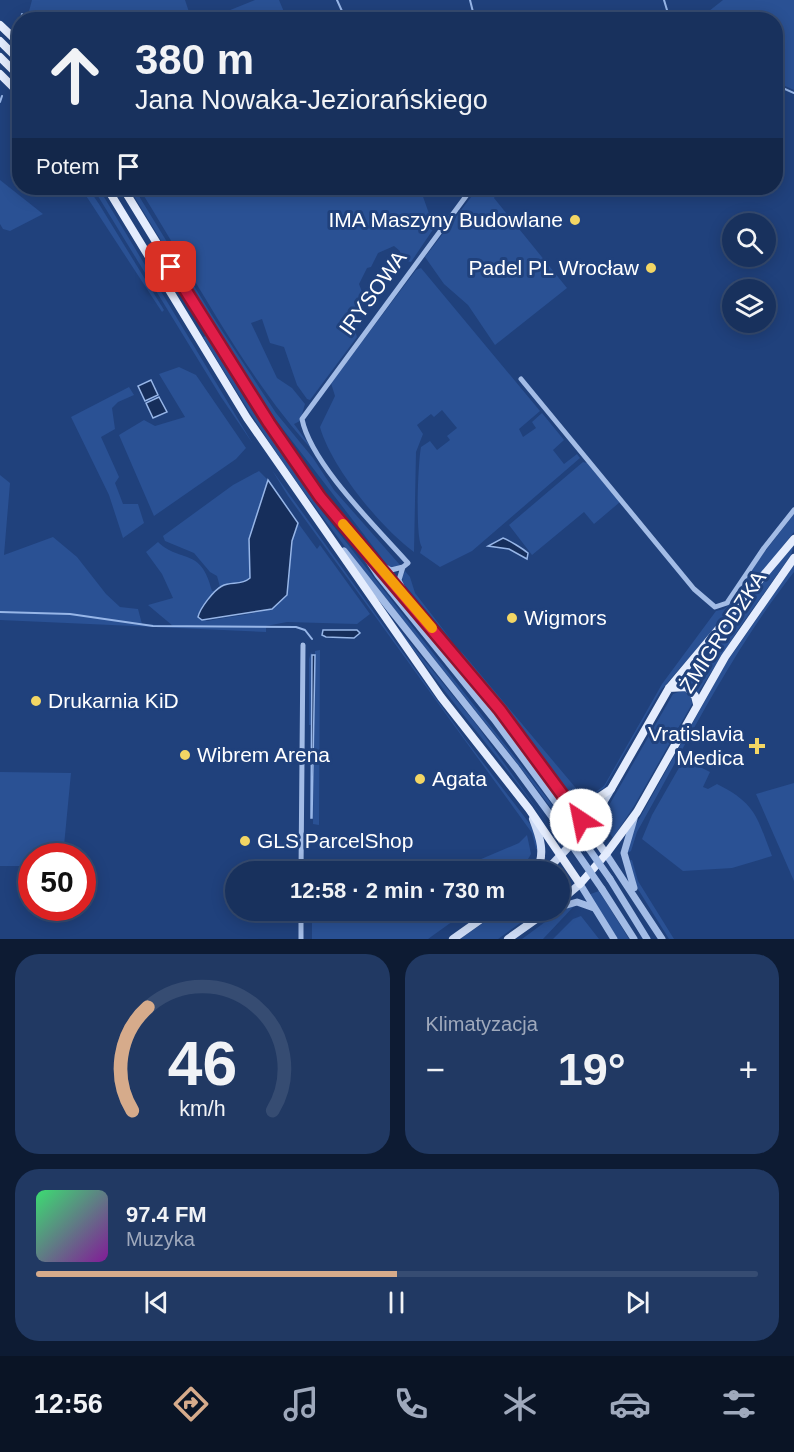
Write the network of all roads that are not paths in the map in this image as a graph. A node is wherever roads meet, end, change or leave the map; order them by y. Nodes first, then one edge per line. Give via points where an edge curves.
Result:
1 (0, 25) edge
2 (12, 36) edge
3 (0, 41) edge
4 (12, 53) edge
5 (0, 57) edge
6 (12, 69) edge
7 (0, 74) edge
8 (12, 86) edge
9 (111, 195) edge
10 (127, 195) edge
11 (467, 195) edge
12 (521, 379) dead end
13 (794, 510) edge
14 (794, 539) edge
15 (357, 540) junction
16 (334, 541) junction
17 (794, 558) edge
18 (375, 561) junction
19 (403, 567) junction
20 (410, 601) junction
21 (303, 645) dead end
22 (669, 688) junction
23 (697, 704) junction
24 (560, 789) junction
25 (611, 789) junction
26 (530, 810) junction
27 (637, 812) junction
28 (587, 828) junction
29 (606, 854) junction
30 (562, 855) junction
31 (301, 861) edge
32 (540, 861) edge
33 (556, 861) edge
34 (580, 884) junction
35 (570, 892) edge
36 (570, 905) edge
37 (641, 905) junction
38 (596, 910) junction
39 (301, 921) edge
40 (478, 921) edge
41 (535, 921) edge
42 (301, 939) edge
43 (453, 939) edge
44 (508, 939) edge
45 (615, 939) edge
46 (634, 939) edge
47 (647, 939) edge
48 (662, 939) edge

1 - 2 main road
3 - 4 main road
5 - 6 main road
7 - 8 main road
9 - 16 main road via 248,418
10 - 15 main road via 269,423 320,497
11 - 19 street, IRYSOWA via 302,419 315,448 341,486 408,563
12 - 13 street via 694,589 715,607 727,603
14 - 22 main road, ŻMIGRODZKA
15 - 18 main road
15 - 47 street, bridge via 378,575 494,719 568,819
16 - 26 main road via 441,697
16 - 46 street, bridge via 497,744 560,828
17 - 23 main road, ŻMIGRODZKA via 752,615
18 - 19 street via 391,570
18 - 20 main road
19 - 20 street via 399,580
20 - 24 main road
21 - 31 street
22 - 23 main road via 687,687
22 - 25 main road, ŻMIGRODZKA
23 - 27 main road, ŻMIGRODZKA
24 - 25 main road via 573,800 586,803 600,799
24 - 28 main road
25 - 28 main road, ŻMIGRODZKA
26 - 30 main road
26 - 32 main road via 541,843
27 - 29 main road, ŻMIGRODZKA
27 - 37 street via 624,856
28 - 29 main road
28 - 30 main road, ŻMIGRODZKA
29 - 34 main road, ŻMIGRODZKA
29 - 37 street
30 - 33 main road, ŻMIGRODZKA
30 - 34 main road
34 - 35 main road, ŻMIGRODZKA
34 - 38 street
36 - 38 street via 581,902
37 - 48 street
38 - 45 street
39 - 42 street
40 - 43 main road
41 - 44 main road

